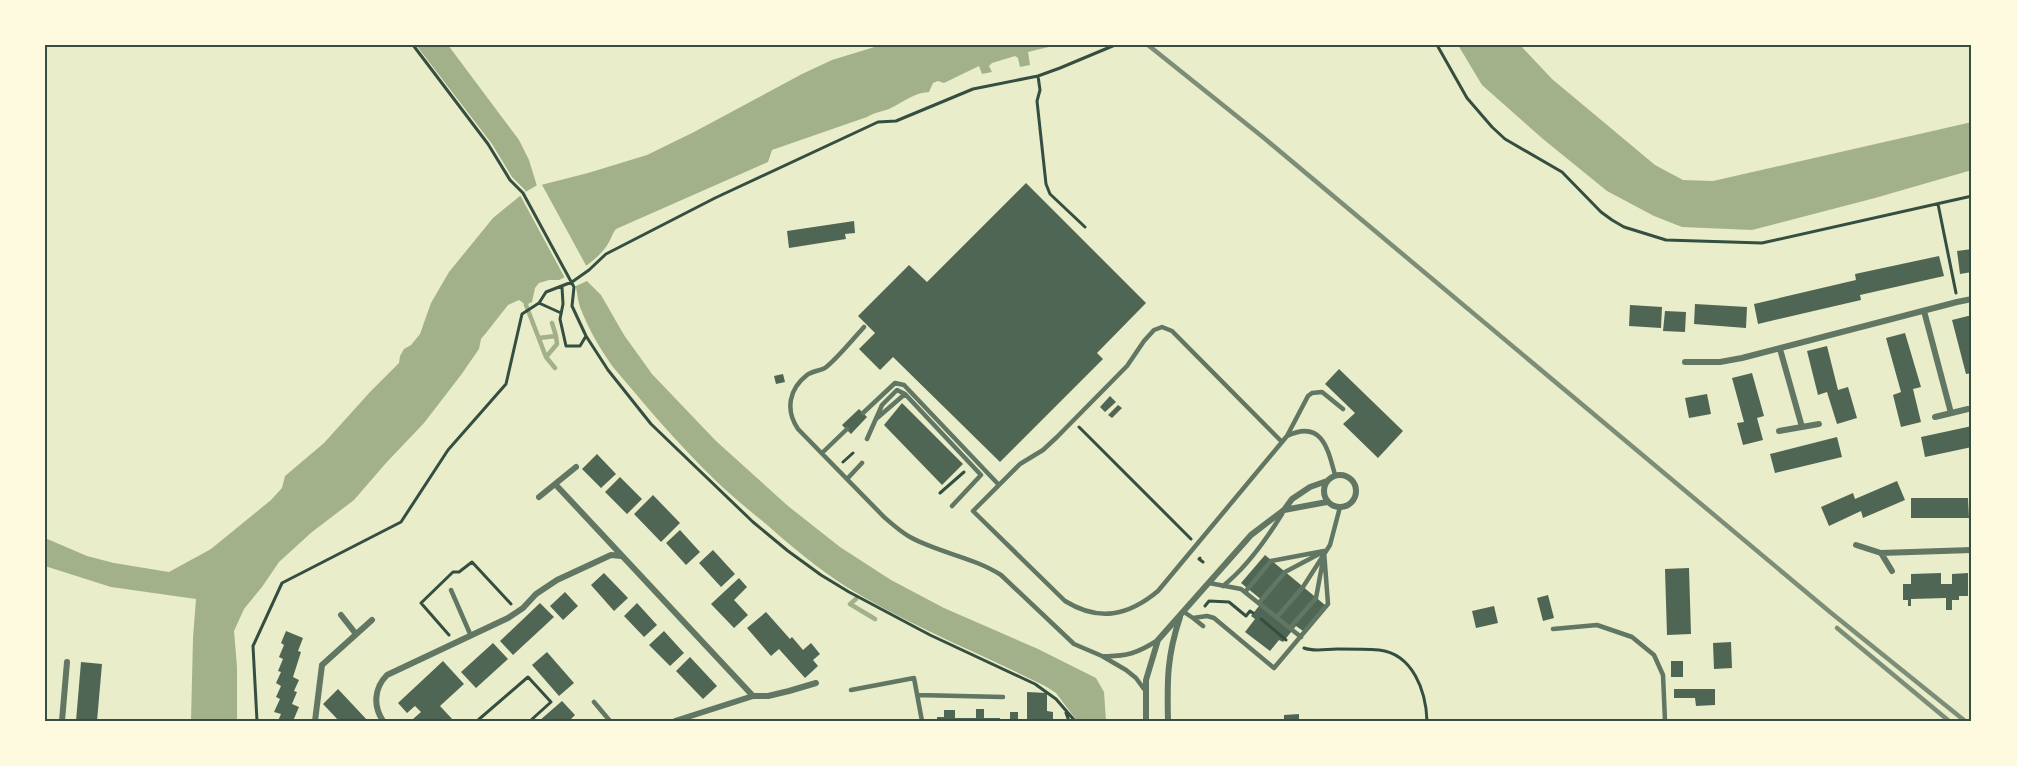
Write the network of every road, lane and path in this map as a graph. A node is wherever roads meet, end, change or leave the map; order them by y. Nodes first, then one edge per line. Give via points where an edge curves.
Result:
1 (413, 45) edge
2 (1115, 45) edge
3 (1437, 45) edge
4 (1038, 76) junction
5 (1972, 196) edge
6 (1938, 204) junction
7 (1085, 226) dead end
8 (562, 287) junction
9 (1954, 287) dead end
10 (1972, 299) edge
11 (539, 303) junction
12 (1924, 310) junction
13 (561, 313) junction
14 (864, 327) dead end
15 (586, 336) junction
16 (1780, 349) junction
17 (1685, 362) dead end
18 (1343, 409) dead end
19 (1968, 409) dead end
20 (863, 413) dead end
21 (1951, 413) junction
22 (1935, 417) dead end
23 (1819, 424) dead end
24 (1077, 425) dead end
25 (1802, 427) junction
26 (847, 429) dead end
27 (1779, 431) dead end
28 (1287, 436) junction
29 (867, 438) dead end
30 (1281, 441) junction
31 (822, 453) junction
32 (862, 463) dead end
33 (972, 465) junction
34 (576, 467) dead end
35 (1335, 475) junction
36 (847, 479) junction
37 (1327, 481) junction
38 (556, 485) junction
39 (999, 485) junction
40 (940, 493) dead end
41 (539, 497) dead end
42 (1327, 502) junction
43 (952, 506) dead end
44 (1340, 507) junction
45 (1284, 510) junction
46 (1192, 541) dead end
47 (1856, 545) dead end
48 (1972, 550) edge
49 (1324, 551) junction
50 (1881, 553) junction
51 (621, 556) junction
52 (1892, 571) dead end
53 (1209, 583) junction
54 (1223, 586) junction
55 (451, 590) dead end
56 (1245, 592) junction
57 (1259, 603) junction
58 (1204, 605) dead end
59 (1182, 614) junction
60 (341, 615) dead end
61 (1257, 616) dead end
62 (1193, 618) junction
63 (1277, 618) junction
64 (372, 620) dead end
65 (1203, 626) dead end
66 (1290, 628) junction
67 (1552, 629) dead end
68 (356, 634) junction
69 (471, 636) junction
70 (1301, 637) junction
71 (1158, 640) junction
72 (1305, 648) dead end
73 (1102, 656) junction
74 (67, 662) dead end
75 (1274, 668) junction
76 (1269, 673) dead end
77 (816, 683) dead end
78 (1144, 689) junction
79 (851, 690) dead end
80 (917, 695) junction
81 (753, 696) junction
82 (1003, 697) dead end
83 (594, 702) dead end
84 (1065, 708) junction
85 (62, 721) edge
86 (257, 721) edge
87 (315, 721) edge
88 (383, 721) edge
89 (477, 721) edge
90 (530, 721) edge
91 (610, 721) edge
92 (675, 721) edge
93 (922, 721) edge
94 (1069, 721) edge
95 (1075, 721) edge
96 (1146, 721) edge
97 (1168, 721) edge
98 (1427, 721) edge
99 (1665, 721) edge

1 - 15 path via 488,144 510,180 524,193 574,287 572,306
2 - 4 path
3 - 6 path via 1467,98 1492,127 1505,139 1562,172 1601,212 1624,227 1666,240 1762,243
4 - 7 path via 1046,184 1050,194
4 - 8 path via 973,89 896,121 878,122 606,254
5 - 6 path
6 - 9 path
8 - 11 path via 546,292
8 - 13 path
10 - 12 street
11 - 13 path
11 - 86 path via 522,314 506,384 448,450 401,522 282,583 253,646
12 - 16 street
12 - 21 street
13 - 15 path via 566,346 580,346
14 - 31 lane via 825,368 808,374 792,396 789,408 794,422
15 - 84 path via 651,424 713,486 788,551 849,592 1035,684
16 - 17 street via 1720,362
16 - 25 street
18 - 28 lane via 1322,392 1312,393
19 - 21 street
20 - 39 lane via 895,383 904,385
21 - 22 street
23 - 25 street
24 - 46 path
25 - 27 street
26 - 31 lane
28 - 30 lane
28 - 35 lane via 1305,431 1317,435 1326,444
29 - 33 lane via 882,405 897,390
30 - 39 lane via 1172,331 1162,327 1154,330 1127,366 1057,437
30 - 39 lane via 1158,591 1136,606 1116,613 1083,610 1065,601 973,511
31 - 36 lane
32 - 36 lane
33 - 40 path
33 - 43 lane via 981,475
34 - 38 street
35 - 37 street
35 - 44 street via 1345,475 1355,486 1353,500
36 - 73 lane via 899,530 988,566 1074,644
37 - 42 street via 1323,492
37 - 45 street via 1292,499
38 - 41 street
38 - 51 street
42 - 44 street
42 - 45 street
44 - 49 lane via 1330,544
45 - 53 street via 1251,535
45 - 54 lane via 1242,568
47 - 50 street
48 - 50 street
49 - 56 lane via 1272,561
49 - 57 lane via 1285,572
49 - 63 lane via 1303,587
49 - 66 lane via 1316,598
49 - 70 lane via 1328,604
50 - 52 street
51 - 69 street via 611,555 557,580 514,615
51 - 81 street
53 - 54 lane
53 - 59 street
54 - 56 lane
55 - 69 lane
56 - 57 lane
57 - 63 lane
58 - 61 path via 1229,602 1246,616 1250,611
59 - 62 lane
59 - 71 street
59 - 97 street via 1169,654
60 - 68 street
62 - 65 lane
62 - 75 lane via 1214,618
63 - 66 lane
64 - 68 street
66 - 70 lane
67 - 99 lane via 1597,625 1632,637 1654,654 1663,675
68 - 87 street via 320,669
69 - 88 street via 382,680 376,699
70 - 75 lane
71 - 73 lane via 1119,657
71 - 78 street
72 - 98 path via 1380,650 1395,655 1418,678
73 - 78 lane via 1133,675
74 - 85 street
75 - 76 lane
77 - 81 street via 789,692
78 - 96 street
79 - 80 lane via 914,678
80 - 82 lane
80 - 93 lane
81 - 92 street
83 - 91 lane
84 - 94 path
84 - 95 path
89 - 90 path via 528,677 550,702

